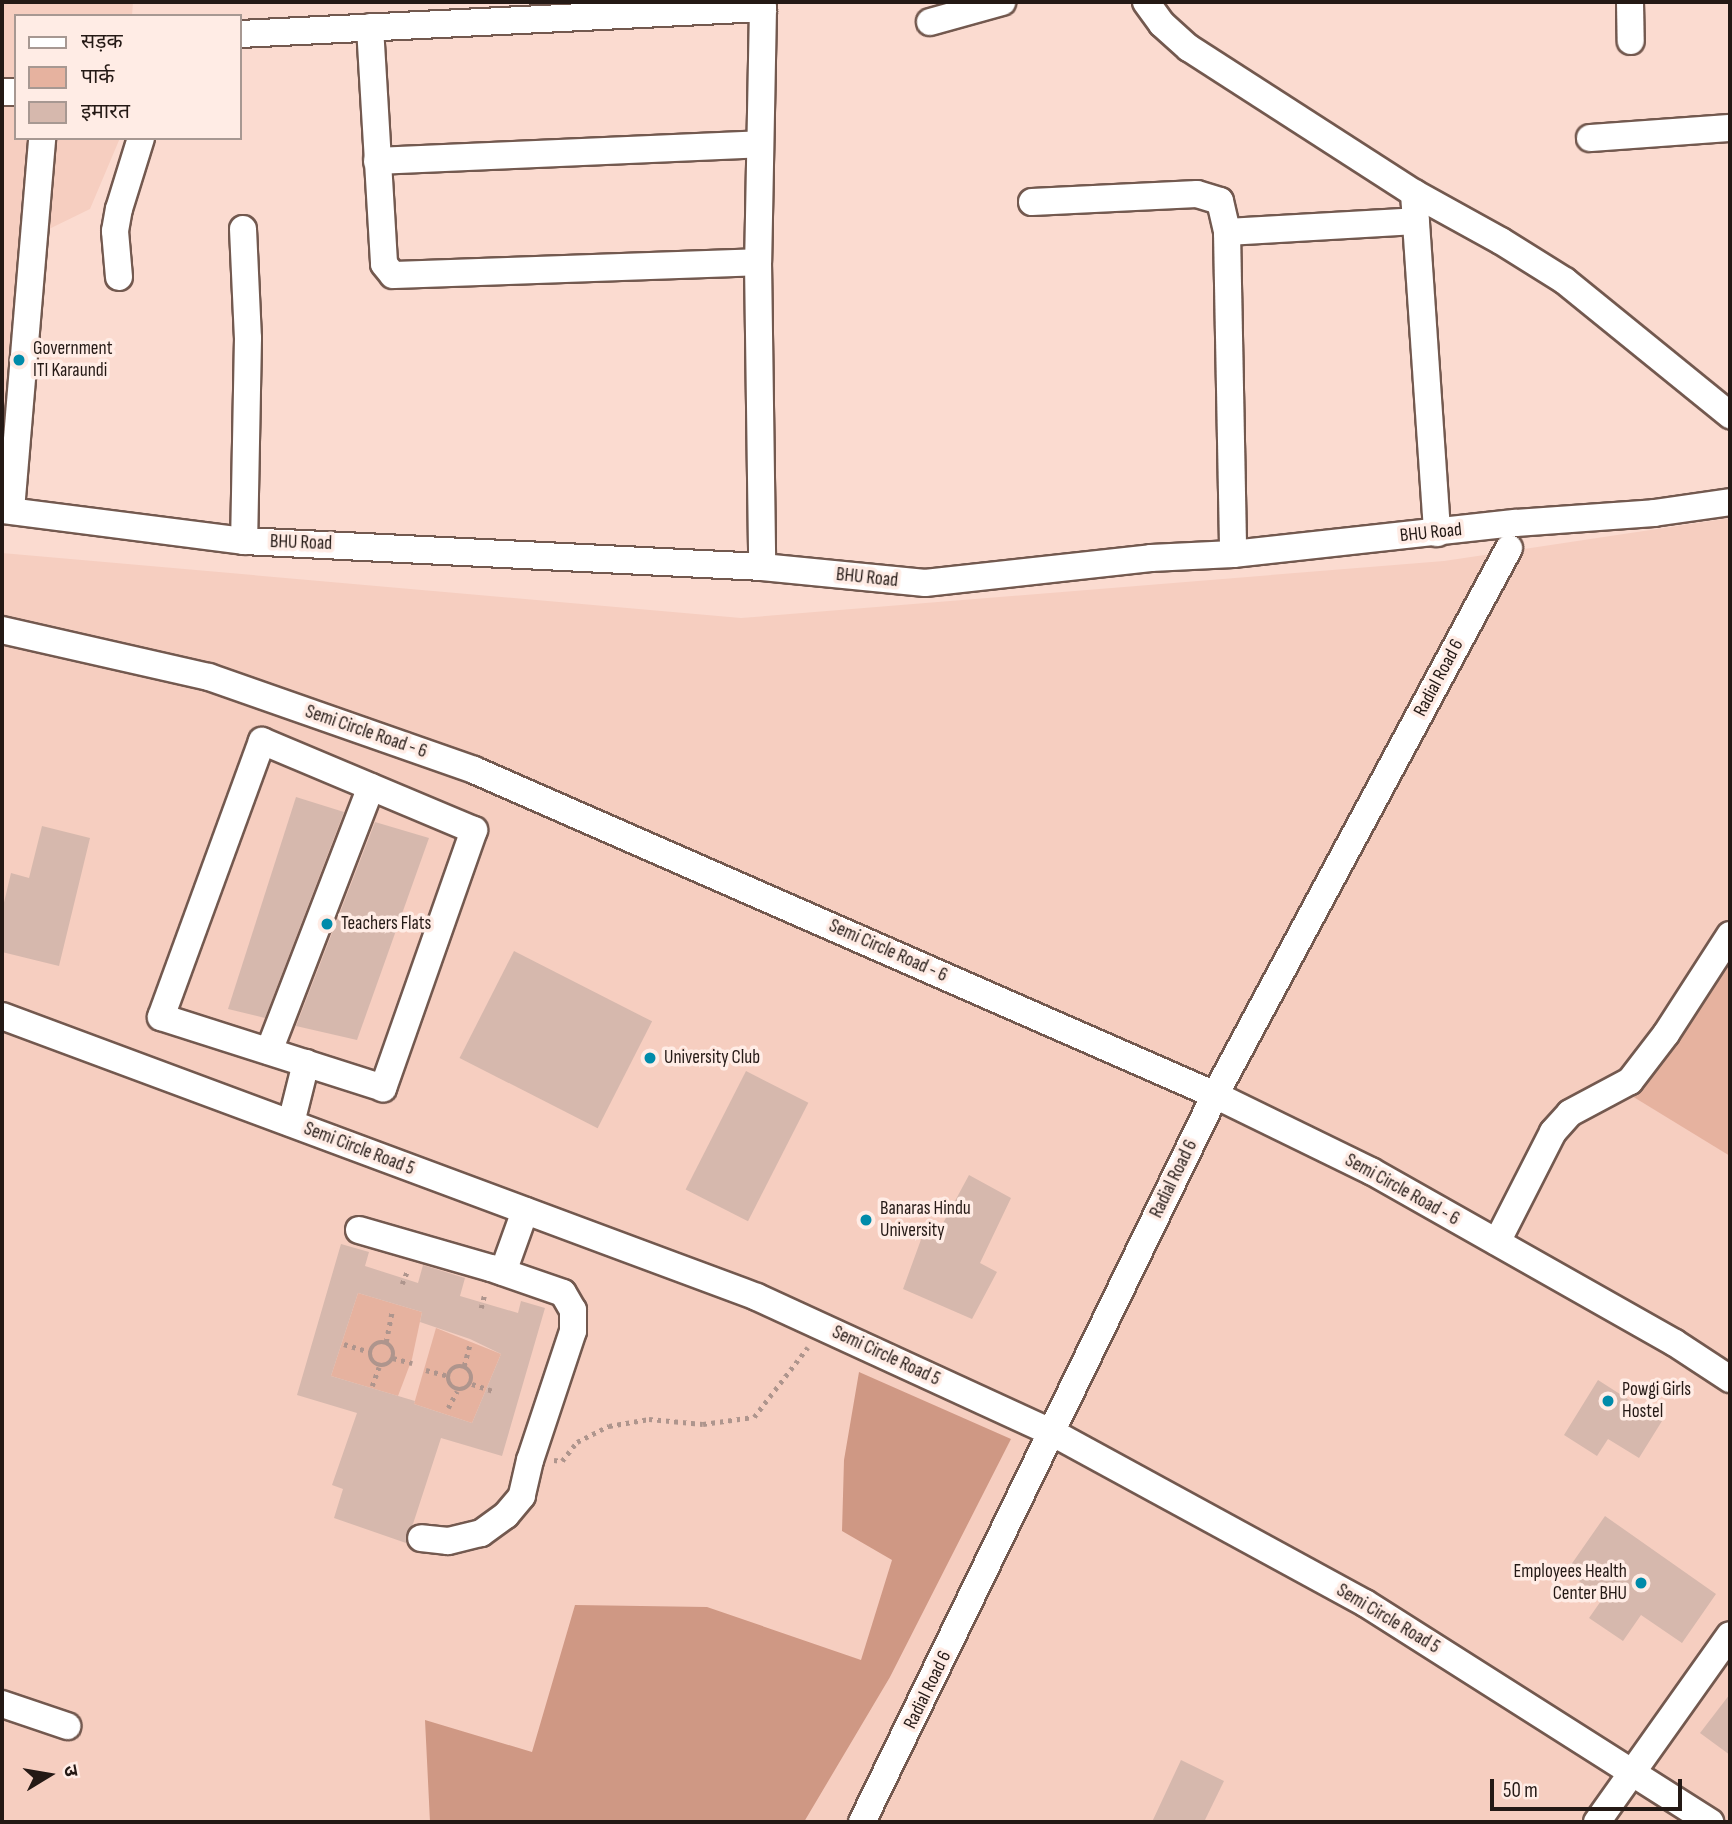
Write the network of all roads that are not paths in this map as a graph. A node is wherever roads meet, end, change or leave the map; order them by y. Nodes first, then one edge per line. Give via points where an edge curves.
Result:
1 (1002, 2) edge
2 (1146, 2) edge
3 (1630, 2) edge
4 (763, 5) edge
5 (930, 22) dead end
6 (370, 27) junction
7 (242, 34) edge
8 (1632, 41) dead end
9 (1730, 128) edge
10 (1590, 138) dead end
11 (42, 140) edge
12 (140, 140) edge
13 (759, 144) junction
14 (377, 161) junction
15 (1414, 193) junction
16 (1032, 202) dead end
17 (1416, 221) junction
18 (243, 229) dead end
19 (1227, 232) junction
20 (758, 262) junction
21 (119, 278) dead end
22 (1728, 407) edge
23 (1730, 502) edge
24 (6, 510) edge
25 (1437, 533) junction
26 (244, 541) junction
27 (1509, 548) dead end
28 (1233, 554) junction
29 (762, 567) junction
30 (2, 630) edge
31 (370, 787) junction
32 (1730, 935) edge
33 (2, 1016) edge
34 (269, 1051) junction
35 (306, 1063) junction
36 (1215, 1095) junction
37 (291, 1123) junction
38 (525, 1211) junction
39 (359, 1230) dead end
40 (1497, 1242) junction
41 (503, 1272) junction
42 (1730, 1379) edge
43 (1053, 1433) junction
44 (421, 1538) dead end
45 (1730, 1635) edge
46 (2, 1704) edge
47 (67, 1726) dead end
48 (1633, 1774) junction
49 (862, 1822) edge
50 (1597, 1822) edge
51 (1710, 1822) edge

1 - 5 street
2 - 15 street via 1189,48
3 - 8 street
4 - 6 street
4 - 13 street
6 - 7 street
6 - 14 street
9 - 10 street
11 - 24 street
12 - 21 street via 118,209
13 - 14 street
13 - 20 street
14 - 20 street via 384,264 393,275
15 - 17 street
15 - 22 street via 1566,281
16 - 19 street via 1197,194 1220,201
17 - 19 street
17 - 25 street
18 - 26 street via 248,338
19 - 28 street
20 - 29 street
23 - 25 street, BHU Road
24 - 26 street, BHU Road
25 - 28 street, BHU Road
26 - 29 street, BHU Road
27 - 36 street, Radial Road 6
28 - 29 street, BHU Road via 1151,558 925,583
30 - 36 street, Semi Circle Road - 6 via 209,677 474,770
31 - 34 street
31 - 34 street via 262,741 161,1017
31 - 35 street via 474,830 383,1088
32 - 40 street via 1630,1081 1570,1113 1553,1132
33 - 37 street, Semi Circle Road 5
34 - 35 street
35 - 37 street
36 - 40 street, Semi Circle Road - 6 via 1371,1171
36 - 43 street, Radial Road 6
37 - 38 street, Semi Circle Road 5
38 - 41 street
38 - 43 street, Semi Circle Road 5 via 757,1297
39 - 41 street
40 - 42 street, Semi Circle Road - 6
41 - 44 street via 562,1293 573,1310 573,1331 522,1496 481,1533 448,1541
43 - 48 street, Semi Circle Road 5 via 1365,1603
43 - 49 street, Radial Road 6
45 - 48 street
46 - 47 street
48 - 50 street
48 - 51 street, Semi Circle Road 5

